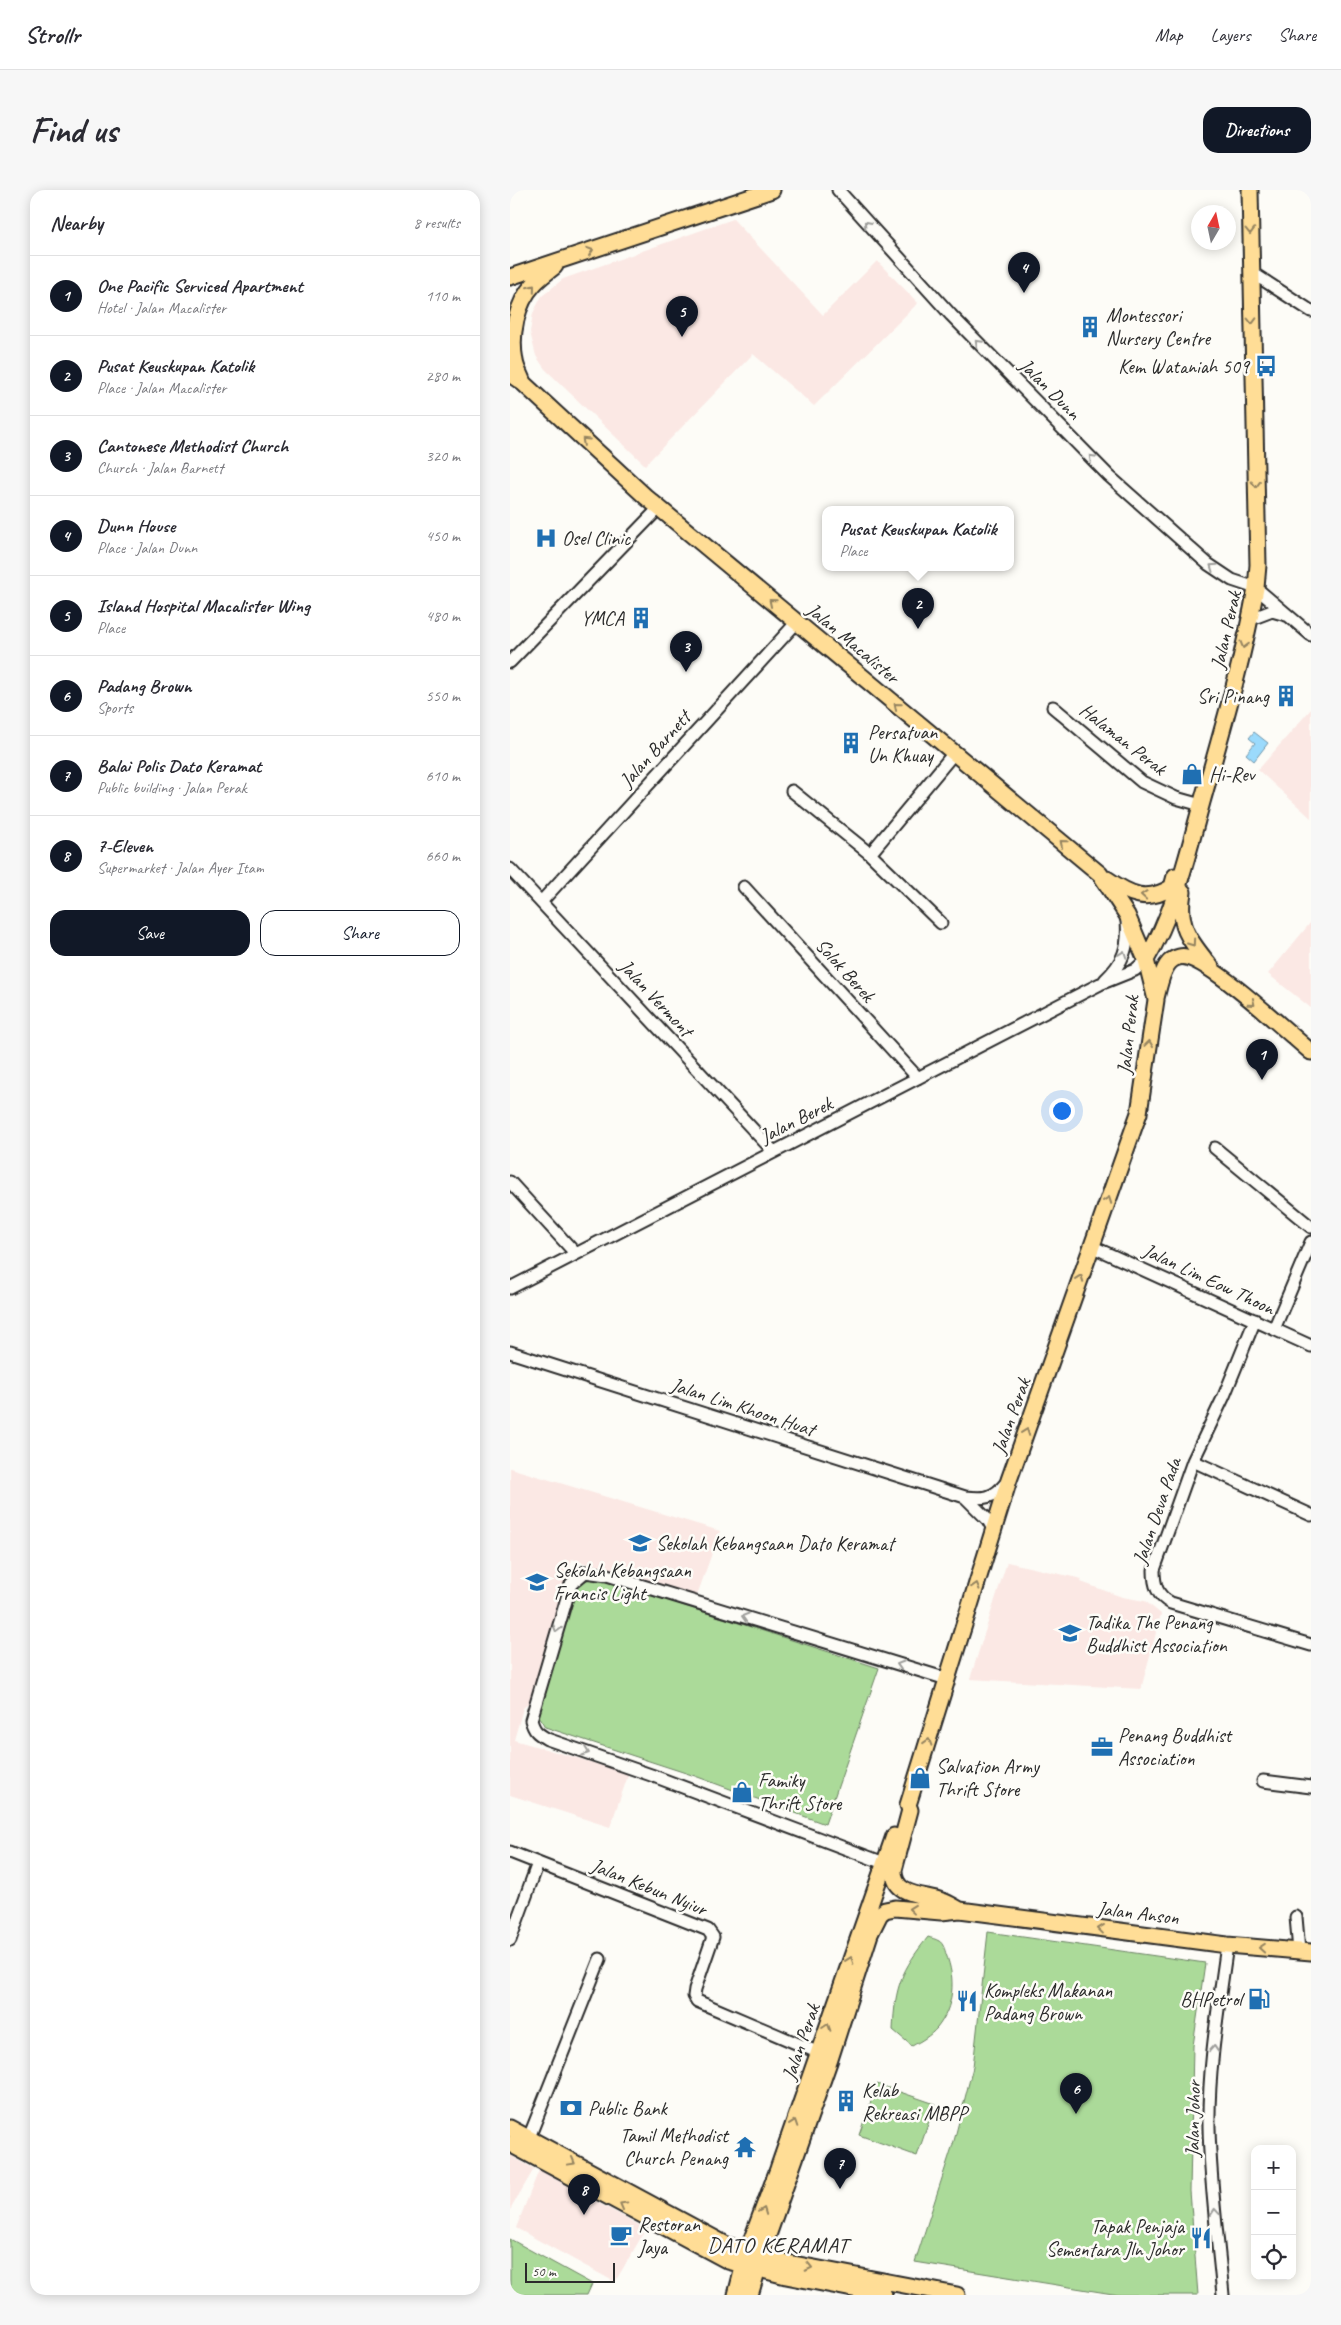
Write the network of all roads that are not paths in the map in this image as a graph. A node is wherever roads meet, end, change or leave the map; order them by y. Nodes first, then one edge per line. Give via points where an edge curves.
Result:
1 (772, 190) edge
2 (838, 190) edge
3 (1250, 190) edge
4 (562, 260) junction
5 (1252, 272) junction
6 (510, 277) edge
7 (1311, 311) edge
8 (510, 374) edge
9 (524, 383) junction
10 (659, 508) junction
11 (1256, 588) junction
12 (1251, 619) junction
13 (1294, 619) junction
14 (796, 622) junction
15 (1311, 635) edge
16 (510, 662) edge
17 (1053, 707) dead end
18 (954, 753) junction
19 (792, 791) dead end
20 (1202, 804) junction
21 (870, 854) junction
22 (1186, 862) junction
23 (510, 869) edge
24 (1100, 874) junction
25 (744, 887) dead end
26 (541, 902) junction
27 (1127, 915) junction
28 (941, 923) dead end
29 (1146, 960) junction
30 (1214, 972) junction
31 (1100, 984) junction
32 (1156, 1000) junction
33 (1311, 1052) edge
34 (918, 1078) junction
35 (1215, 1148) dead end
36 (774, 1152) junction
37 (510, 1182) edge
38 (1311, 1227) edge
39 (1311, 1242) edge
40 (1091, 1246) junction
41 (576, 1254) junction
42 (510, 1288) edge
43 (1255, 1320) junction
44 (1274, 1329) junction
45 (1311, 1346) edge
46 (510, 1352) edge
47 (1193, 1461) junction
48 (1009, 1480) junction
49 (965, 1497) junction
50 (1311, 1515) edge
51 (994, 1529) junction
52 (1311, 1645) edge
53 (947, 1679) junction
54 (1263, 1781) dead end
55 (1311, 1787) edge
56 (908, 1805) junction
57 (510, 1852) edge
58 (538, 1863) junction
59 (884, 1863) junction
60 (960, 1910) junction
61 (1296, 1917) dead end
62 (510, 1940) edge
63 (1227, 1945) junction
64 (1305, 1951) edge
65 (600, 1959) dead end
66 (828, 2052) junction
67 (510, 2128) edge
68 (521, 2144) edge
69 (752, 2261) junction
70 (736, 2295) edge
71 (750, 2295) edge
72 (884, 2295) edge
73 (957, 2295) edge
74 (1223, 2295) edge

4 -> 1 main road
11 -> 2 street, Jalan Dunn via 1232,580 1208,564 1109,476 951,315
3 -> 5 main road, Jalan Perak
4 - 6 main road
9 -> 4 main road via 513,351 518,309 534,284
5 - 7 street
5 -> 11 main road, Jalan Perak
8 - 9 main road, Jalan Macalister
10 -> 9 main road, Jalan Macalister
14 -> 10 main road, Jalan Macalister
10 - 16 street
11 - 12 main road, Jalan Perak
11 - 13 street
12 - 13 street via 1272,611
12 -> 20 main road, Jalan Perak
13 - 15 street
18 -> 14 main road, Jalan Macalister
14 - 26 street, Jalan Barnett
17 - 20 street, Halaman Perak via 1142,782 1176,798
18 - 21 street
24 -> 18 main road, Jalan Macalister
19 - 21 street
20 - 22 main road, Jalan Perak
20 -> 24 main road via 1195,814 1172,887 1161,894 1146,897 1131,893
21 - 28 street
22 - 29 main road, Jalan Perak via 1166,922
22 -> 30 main road via 1180,914 1183,926
23 - 26 street, Jalan Vermont
24 - 27 main road, Jalan Macalister
25 - 34 street, Solok Berek
26 - 36 street, Jalan Vermont
27 - 29 main road, Jalan Macalister
31 -> 27 street, Jalan Berek via 1117,969 1123,957
29 - 31 street, Jalan Berek via 1135,970
29 - 32 main road, Jalan Perak
30 - 32 main road via 1188,958 1172,960 1165,970
30 -> 33 main road
31 - 34 street, Jalan Berek
40 -> 32 main road, Jalan Perak via 1139,1113
34 - 36 street, Jalan Berek
35 - 38 street
36 - 41 street, Jalan Berek
37 - 41 street
39 - 44 street
40 - 43 street, Jalan Lim Eow Thoon
48 -> 40 main road, Jalan Perak
41 - 42 street, Jalan Berek
43 - 44 street, Jalan Lim Eow Thoon
43 - 47 street, Jalan Deva Pada
44 - 45 street, Jalan Lim Eow Thoon
46 - 49 street, Jalan Lim Khoon Huat
47 - 50 street
47 - 52 street, Jalan Deva Pada via 1154,1570 1154,1580 1162,1598
48 - 49 street, Jalan Lim Khoon Huat via 990,1497
48 - 51 main road, Jalan Perak
49 - 51 street, Jalan Lim Khoon Huat
53 -> 51 main road, Jalan Perak
56 -> 53 main road, Jalan Perak
53 -> 59 street via 607,1575 585,1572 571,1584 531,1720 533,1730 547,1739 651,1774
54 - 55 street
56 - 59 main road, Jalan Perak
56 - 60 main road, Jalan Perak via 910,1810 894,1878 899,1887 911,1893 942,1900
57 - 58 street, Jalan Kebun Nyiur
58 - 62 street
58 - 66 street, Jalan Kebun Nyiur via 708,1930 713,1937 712,1945 695,1989 697,2000
66 -> 59 main road, Jalan Perak
63 -> 60 main road, Jalan Anson
60 -> 66 main road, Jalan Perak via 940,1912 895,1908 880,1914
61 - 64 street
64 -> 63 main road, Jalan Anson
74 -> 63 street, Jalan Johor via 1209,2125
65 - 68 street
66 - 69 main road, Jalan Perak
67 - 68 main road
68 - 69 main road via 696,2245 728,2261
69 - 70 main road, Jalan Perak
69 - 71 main road, Jalan Perak
69 - 72 main road
69 -> 73 main road

